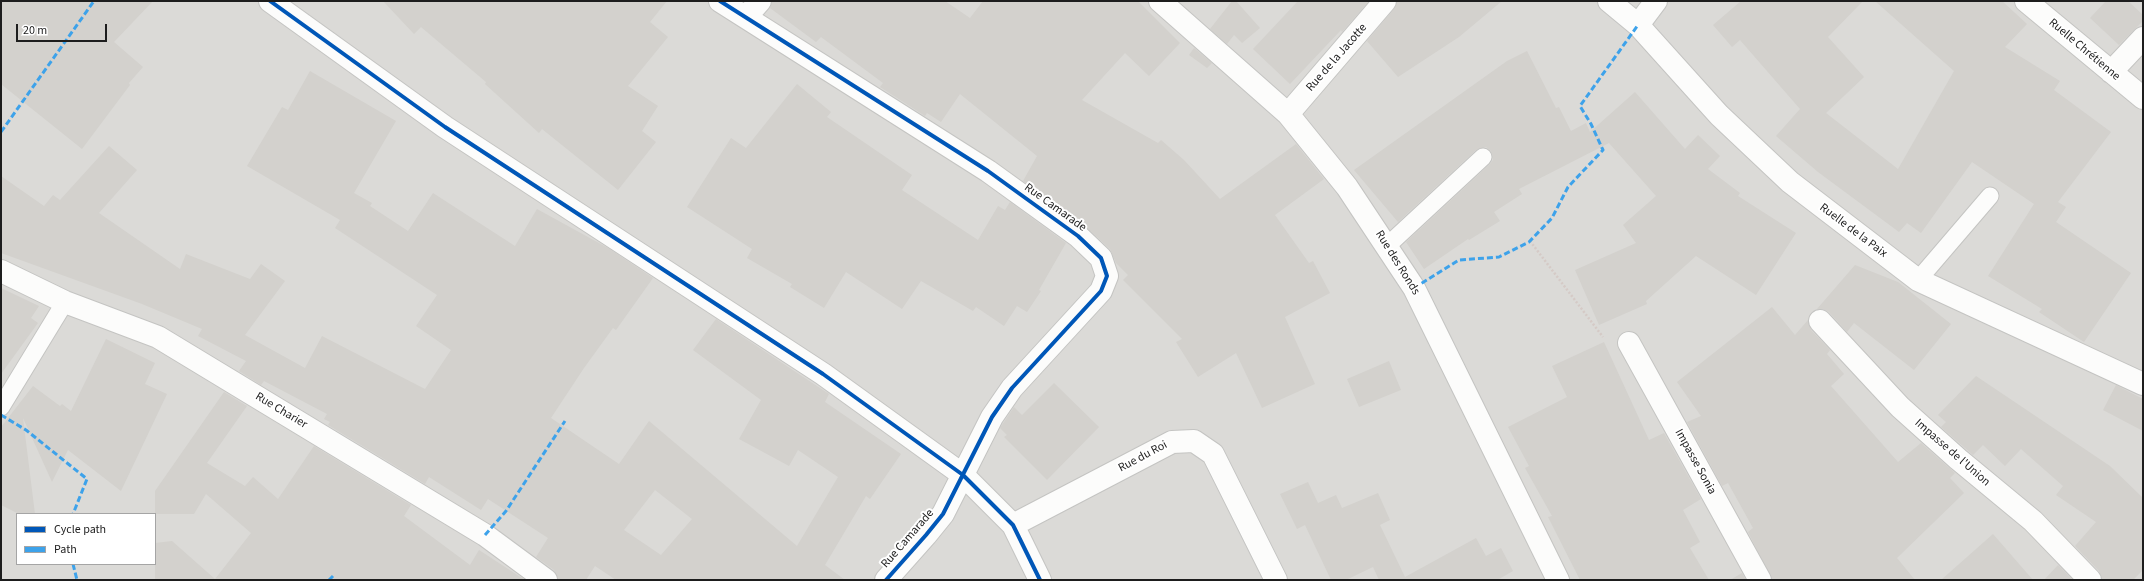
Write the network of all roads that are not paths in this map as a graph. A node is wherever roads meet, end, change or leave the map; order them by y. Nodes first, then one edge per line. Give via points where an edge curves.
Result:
1 (270, 1) edge
2 (720, 1) edge
3 (760, 1) edge
4 (1160, 1) edge
5 (1385, 1) edge
6 (1609, 1) edge
7 (1656, 1) edge
8 (2026, 1) edge
9 (746, 17) junction
10 (1638, 25) junction
11 (2143, 38) edge
12 (2111, 72) junction
13 (2143, 98) edge
14 (1288, 114) junction
15 (1483, 157) dead end
16 (1990, 196) dead end
17 (1387, 246) junction
18 (1, 271) edge
19 (1918, 280) junction
20 (65, 302) junction
21 (1820, 321) dead end
22 (1629, 344) road end
23 (2143, 384) edge
24 (1, 407) edge
25 (963, 475) junction
26 (1013, 526) junction
27 (546, 580) edge
28 (886, 580) edge
29 (1040, 580) edge
30 (1276, 580) edge
31 (1558, 580) edge
32 (1760, 580) edge
33 (2090, 580) edge

1 - 25 street via 445,127 823,374
2 - 9 street, Rue Camarade
3 - 9 street
4 - 14 street, Rue des Ronds
5 - 14 street, Rue de la Jacotte
6 - 10 street, Ruelle de la Paix
7 - 10 street
8 - 12 street, Ruelle Chrétienne
9 - 25 street, Rue Camarade via 988,171 1078,236 1101,258 1107,276 1101,291 1012,388 992,417
10 - 19 street, Ruelle de la Paix via 1719,115 1790,182
11 - 12 street
12 - 13 street, Ruelle Chrétienne
14 - 17 street, Rue des Ronds via 1347,188
15 - 17 lane
16 - 19 lane
17 - 31 street, Rue des Ronds via 1414,288
18 - 20 street, Rue Charier
19 - 23 street, Ruelle de la Paix
20 - 24 lane
20 - 27 street, Rue Charier via 158,336 484,535
21 - 33 street, Impasse de l'Union via 1900,407 2033,521
22 - 32 street, Impasse Sonia
25 - 26 street
25 - 28 street, Rue Camarade via 943,514
26 - 29 street
26 - 30 street, Rue du Roi via 1172,442 1194,441 1212,454

